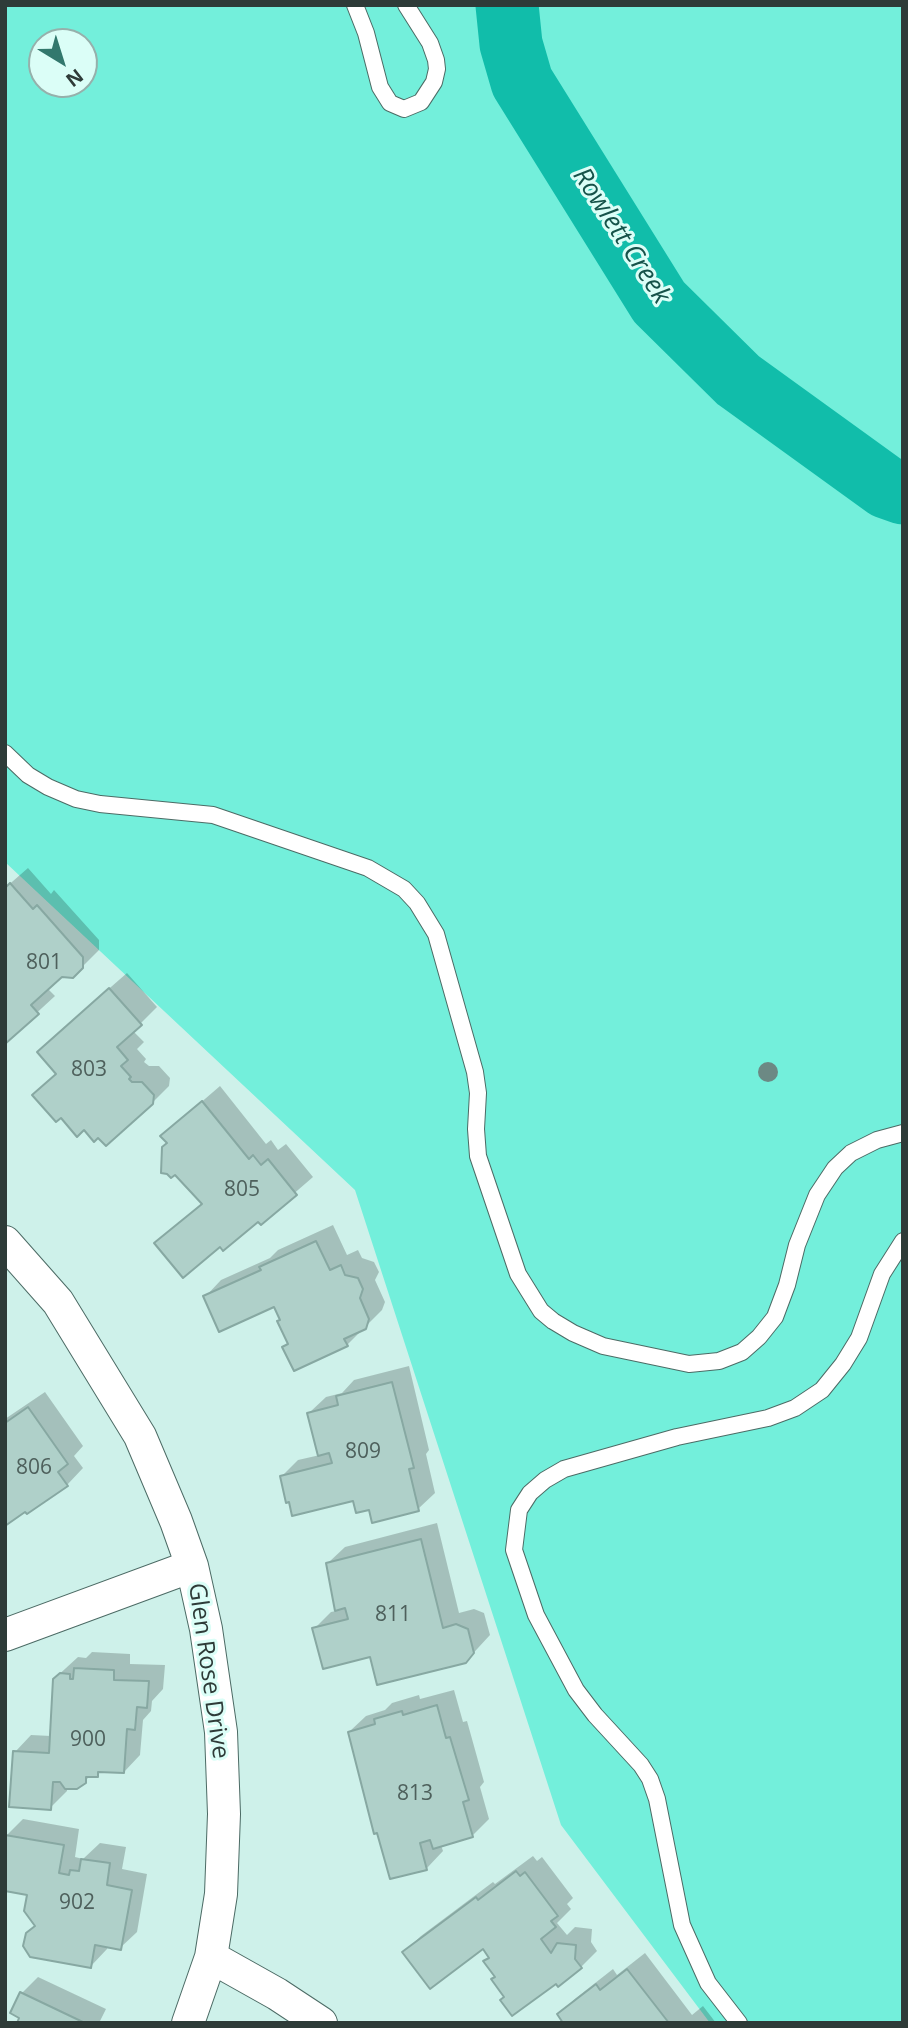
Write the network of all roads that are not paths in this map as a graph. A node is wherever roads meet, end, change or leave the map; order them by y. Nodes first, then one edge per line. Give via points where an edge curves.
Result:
1 (355, 5) edge
2 (406, 5) edge
3 (5, 753) edge
4 (903, 1133) edge
5 (903, 1241) edge
6 (5, 1242) edge
7 (192, 1566) junction
8 (5, 1636) edge
9 (211, 1957) junction
10 (188, 2023) edge
11 (321, 2023) edge
12 (739, 2023) edge

1 - 2 lane via 380,87 390,103 404,109 421,102 437,69 430,43
3 - 4 lane via 28,775 76,799 213,815 368,868 404,890 436,934 478,1093 478,1156 518,1274 541,1311 603,1346 689,1364 741,1352 775,1317 817,1195 835,1168 851,1153
5 - 12 lane via 882,1274 859,1338 822,1390 795,1408 768,1418 677,1437 564,1469 530,1493 519,1510 514,1550 536,1615 594,1715 650,1779 682,1925 708,1983
6 - 7 street, Glen Rose Drive via 58,1302 140,1436
7 - 8 street
7 - 9 street, Glen Rose Drive via 221,1732 221,1895
9 - 10 street, Glen Rose Drive
9 - 11 street

